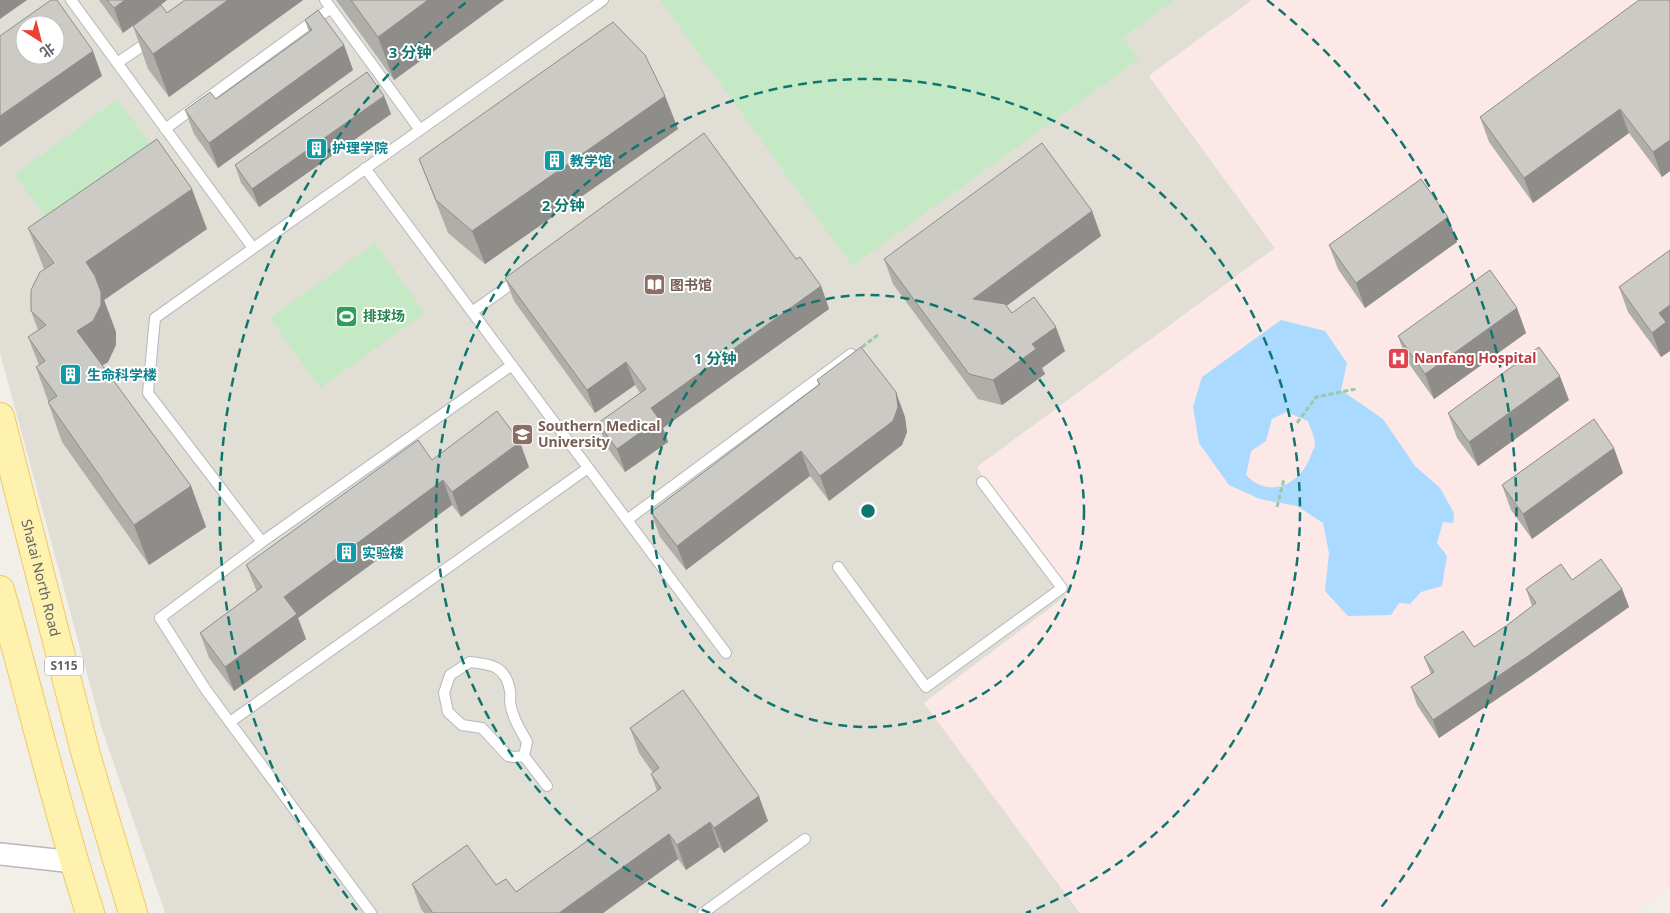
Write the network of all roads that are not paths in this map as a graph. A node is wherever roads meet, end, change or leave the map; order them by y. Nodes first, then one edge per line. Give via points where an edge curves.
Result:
1 (70, 0) edge
2 (603, 0) edge
3 (328, 4) edge
4 (158, 35) edge
5 (117, 64) junction
6 (165, 129) junction
7 (420, 130) junction
8 (366, 168) junction
9 (253, 248) junction
10 (529, 271) edge
11 (472, 312) junction
12 (851, 354) edge
13 (512, 365) junction
14 (0, 417) edge
15 (588, 468) junction
16 (982, 482) dead end
17 (627, 520) junction
18 (262, 542) junction
19 (838, 567) dead end
20 (0, 590) edge
21 (726, 653) dead end
22 (230, 722) junction
23 (524, 756) junction
24 (547, 786) dead end
25 (805, 838) dead end
26 (0, 854) edge
27 (74, 862) junction
28 (90, 913) edge
29 (133, 913) edge
30 (371, 913) edge
31 (703, 913) edge

1 - 5 lane
2 - 7 lane
3 - 6 lane
3 - 7 lane
4 - 5 lane
5 - 6 lane
6 - 9 lane
7 - 8 lane
8 - 9 lane
8 - 11 lane
9 - 18 lane via 155,318 148,393
10 - 11 lane
11 - 13 lane
12 - 17 lane
13 - 15 lane
13 - 18 lane
14 - 29 main road, Shatai North Road / S115 via 86,755
15 - 17 lane
15 - 22 lane
16 - 19 lane via 1062,588 926,687
17 - 21 lane
18 - 22 lane via 160,618
20 - 27 main road, S115
22 - 30 lane
23 - 23 lane via 527,742 515,720 503,673 491,664 470,662 450,675 444,693 448,712 462,725 482,728 508,756
23 - 24 lane
25 - 31 lane
26 - 27 street
27 - 28 main road, S115

